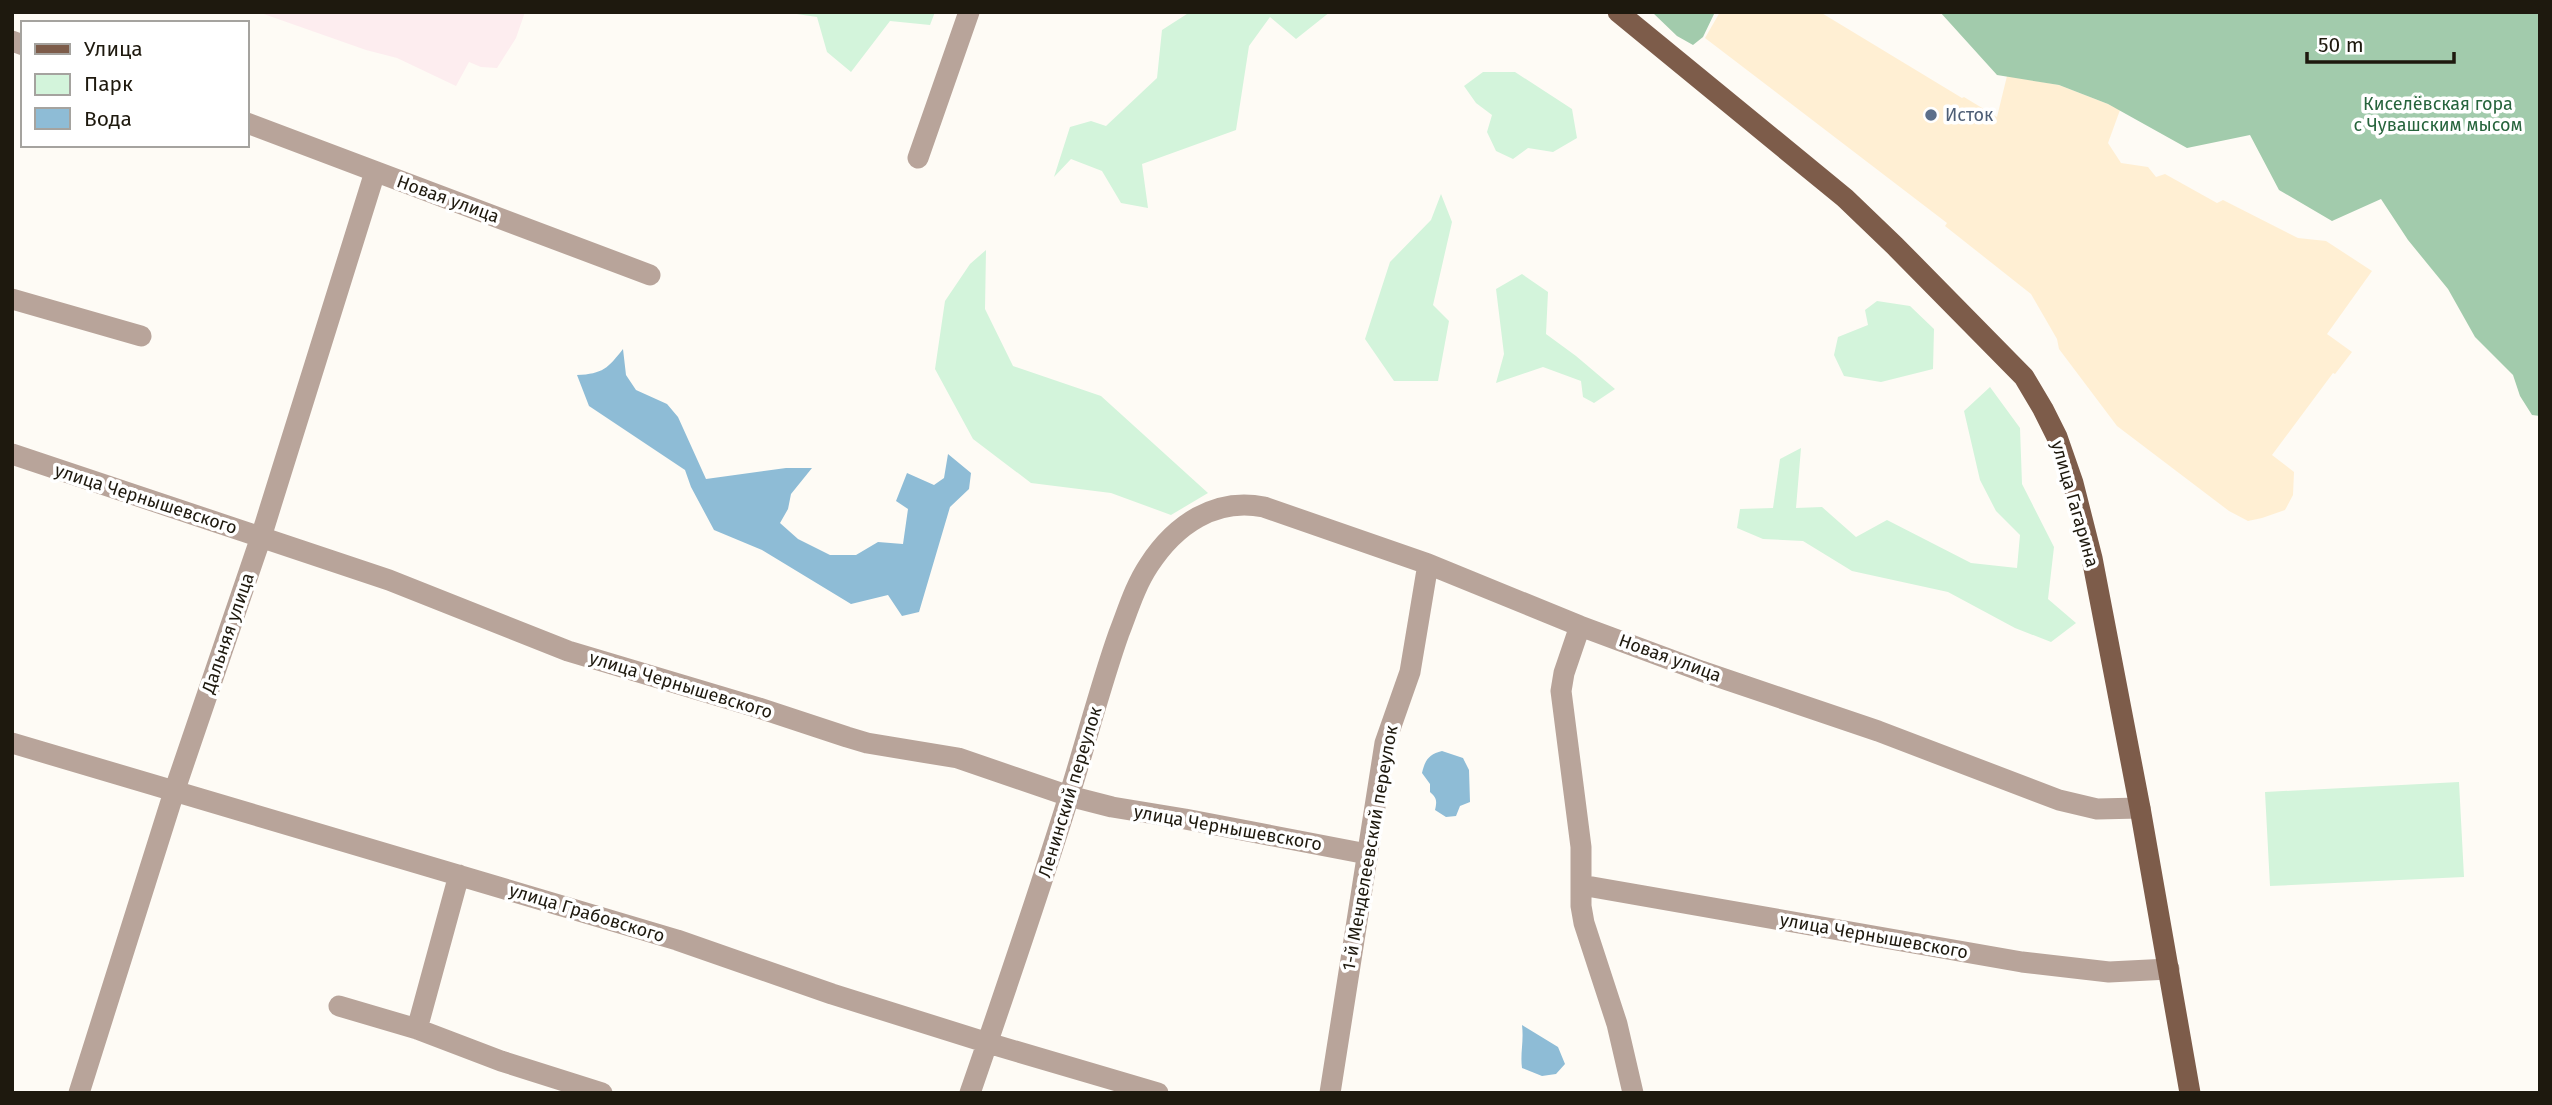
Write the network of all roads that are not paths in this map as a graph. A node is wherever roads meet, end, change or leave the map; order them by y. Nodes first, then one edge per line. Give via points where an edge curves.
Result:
1 (970, 12) edge
2 (1618, 12) edge
3 (248, 123) edge
4 (918, 158) dead end
5 (374, 172) junction
6 (650, 275) dead end
7 (12, 299) edge
8 (141, 336) dead end
9 (12, 454) edge
10 (1203, 514) joint
11 (261, 537) junction
12 (1428, 564) junction
13 (1580, 626) junction
14 (12, 743) edge
15 (174, 792) junction
16 (1069, 796) junction
17 (2140, 808) junction
18 (1367, 854) junction
19 (459, 875) junction
20 (1581, 885) junction
21 (2169, 969) junction
22 (339, 1006) dead end
23 (418, 1029) junction
24 (988, 1043) junction
25 (79, 1093) edge
26 (602, 1093) edge
27 (970, 1093) edge
28 (1158, 1093) edge
29 (1330, 1093) edge
30 (1633, 1093) edge
31 (2190, 1093) edge

1 - 4 street
2 - 17 main road, улица Гагарина via 1845,198 2024,377 2057,438 2073,483
3 - 5 street, Новая улица
5 - 6 street, Новая улица
5 - 11 street, Дальняя улица
7 - 8 street
9 - 11 street, улица Чернышевского
10 - 12 street, Новая улица via 1244,503 1264,507
10 - 16 street, Ленинский переулок via 1168,541 1138,584
11 - 15 street, Дальняя улица
11 - 16 street, улица Чернышевского via 389,580 601,662 857,740 958,758
12 - 13 street, Новая улица
12 - 18 street, 1-й Менделеевский переулок via 1410,672 1387,733
13 - 17 street, Новая улица via 1878,730 2059,800 2097,809
13 - 20 street via 1562,691 1581,847
14 - 15 street, улица Грабовского
15 - 19 street, улица Грабовского
15 - 25 street, Дальняя улица
16 - 18 street, улица Чернышевского
16 - 24 street, Ленинский переулок
17 - 21 main road, улица Гагарина
18 - 29 street, 1-й Менделеевский переулок
19 - 23 street
19 - 24 street, улица Грабовского via 677,940
20 - 21 street, улица Чернышевского via 2022,962 2109,972
20 - 30 street via 1584,923 1617,1024
21 - 31 main road, улица Гагарина
22 - 23 street
23 - 26 street
24 - 27 street, Ленинский переулок
24 - 28 street, улица Грабовского

